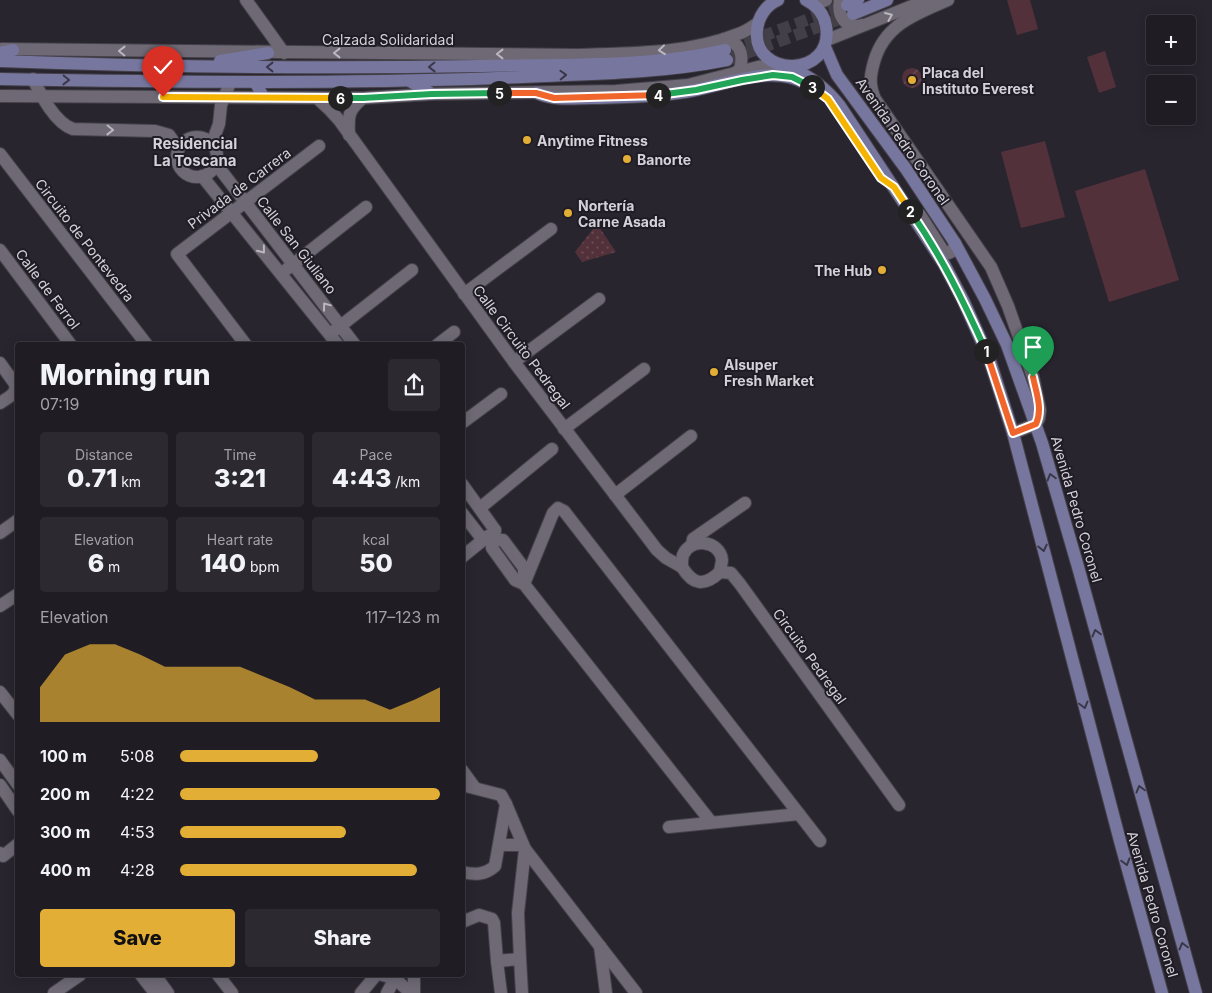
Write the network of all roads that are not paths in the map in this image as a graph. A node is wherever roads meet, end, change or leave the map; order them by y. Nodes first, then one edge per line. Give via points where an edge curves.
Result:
1 (246, 0) edge
2 (826, 0) edge
3 (887, 0) edge
4 (927, 0) edge
5 (948, 0) edge
6 (772, 2) edge
7 (810, 3) edge
8 (850, 5) edge
9 (758, 23) junction
10 (870, 24) junction
11 (826, 43) junction
12 (0, 49) edge
13 (13, 50) junction
14 (725, 50) junction
15 (0, 53) edge
16 (268, 53) junction
17 (284, 53) junction
18 (0, 61) edge
19 (783, 65) junction
20 (188, 66) junction
21 (734, 74) junction
22 (33, 79) junction
23 (410, 81) junction
24 (3, 82) edge
25 (230, 83) junction
26 (256, 83) junction
27 (536, 93) junction
28 (432, 94) junction
29 (0, 96) edge
30 (41, 96) junction
31 (224, 97) junction
32 (263, 97) junction
33 (317, 98) junction
34 (363, 98) junction
35 (349, 135) junction
36 (212, 143) junction
37 (319, 146) dead end
38 (178, 148) junction
39 (0, 154) edge
40 (216, 164) junction
41 (202, 176) junction
42 (894, 187) junction
43 (244, 201) junction
44 (366, 207) dead end
45 (231, 212) junction
46 (910, 212) junction
47 (551, 229) dead end
48 (955, 243) junction
49 (0, 250) edge
50 (294, 264) junction
51 (412, 270) dead end
52 (281, 273) junction
53 (464, 294) junction
54 (600, 299) dead end
55 (340, 325) junction
56 (454, 332) dead end
57 (330, 334) junction
58 (69, 342) edge
59 (145, 342) edge
60 (244, 342) edge
61 (336, 342) edge
62 (353, 342) edge
63 (441, 342) edge
64 (514, 362) junction
65 (0, 363) edge
66 (644, 369) dead end
67 (15, 383) edge
68 (15, 392) edge
69 (501, 394) dead end
70 (0, 403) edge
71 (465, 421) edge
72 (1036, 424) junction
73 (564, 429) junction
74 (1013, 433) junction
75 (691, 436) dead end
76 (552, 449) dead end
77 (465, 488) edge
78 (615, 495) junction
79 (745, 503) dead end
80 (480, 508) junction
81 (465, 515) edge
82 (15, 522) edge
83 (0, 533) edge
84 (491, 537) junction
85 (692, 545) junction
86 (465, 555) edge
87 (682, 567) junction
88 (720, 572) junction
89 (524, 584) junction
90 (15, 600) edge
91 (0, 606) edge
92 (0, 692) edge
93 (15, 712) edge
94 (0, 760) edge
95 (15, 781) edge
96 (0, 785) edge
97 (469, 787) edge
98 (506, 804) junction
99 (899, 805) dead end
100 (15, 807) edge
101 (799, 814) junction
102 (710, 822) junction
103 (670, 827) dead end
104 (820, 841) dead end
105 (499, 845) junction
106 (15, 846) edge
107 (524, 847) junction
108 (1, 854) edge
109 (465, 873) edge
110 (465, 921) edge
111 (600, 946) junction
112 (520, 959) junction
113 (496, 961) junction
114 (77, 977) edge
115 (143, 977) edge
116 (156, 977) edge
117 (220, 977) edge
118 (374, 977) edge
119 (391, 977) edge
120 (392, 977) edge
121 (414, 977) edge
122 (54, 993) edge
123 (155, 993) edge
124 (168, 993) edge
125 (232, 993) edge
126 (361, 993) edge
127 (387, 993) edge
128 (413, 993) edge
129 (501, 993) edge
130 (522, 993) edge
131 (606, 993) edge
132 (636, 993) edge
133 (1162, 993) edge
134 (1196, 993) edge

1 - 17 street
2 - 7 street
3 - 8 main road
10 -> 4 street
5 - 72 street via 895,27 883,39 870,74 870,87 875,99 991,267 1033,377 1040,410
6 - 9 main road
7 - 11 main road, Avenida Pedro Coronel via 826,23
8 - 10 street via 840,12 849,26
9 - 14 street, Calzada Solidaridad via 740,34
9 - 19 main road, Avenida Pedro Coronel via 758,42 762,51
10 - 11 street
11 - 19 main road via 810,62 800,66
11 - 48 main road, Avenida Pedro Coronel via 837,75
12 - 13 street, Calzada Solidaridad
13 - 15 main road
16 -> 13 street, Calzada Solidaridad
14 -> 17 street, Calzada Solidaridad via 689,48 578,55
14 -> 20 main road, Calzada Solidaridad via 658,62 381,68
14 - 21 street via 731,40 742,56 740,69
23 -> 14 main road, Calzada Solidaridad via 643,73 689,68
16 - 17 street, Calzada Solidaridad
16 - 20 main road
18 - 20 main road, Calzada Solidaridad
19 - 21 street via 758,67
19 - 42 main road, Avenida Pedro Coronel via 808,75 832,96
21 - 27 street via 669,87
22 - 24 main road, Calzada Solidaridad
22 -> 25 main road, Calzada Solidaridad
22 - 30 street
23 - 26 main road, Calzada Solidaridad
23 - 28 main road
25 - 26 main road, Calzada Solidaridad
25 - 31 street
26 - 32 main road
27 - 28 street
27 - 42 main road via 554,98 654,96 764,76 792,77 828,99 881,178
28 - 34 street
29 - 30 street
30 - 31 street
30 -> 38 street via 66,127 155,131 169,136
31 - 32 street
31 - 36 street
32 - 33 street
33 - 34 street
33 - 35 street
34 - 35 street via 350,112
35 - 53 street, Calle Circuito Pedregal
36 - 38 street via 194,137 185,140
36 - 40 street via 217,153
37 - 43 street, Privada de Carrera
38 - 41 street via 176,159 181,170 190,176
39 - 59 street, Circuito de Pontevedra
40 - 41 street
40 - 43 street, Calle San Giuliano
41 - 45 street
42 - 46 main road, Avenida Pedro Coronel
43 - 45 street, Privada de Carrera
43 - 50 street, Calle San Giuliano
44 - 50 street
45 -> 52 street
45 - 60 street, Privada de Carrera via 177,254
46 - 48 street via 920,215 943,251 950,253
46 - 74 main road, Avenida Pedro Coronel via 963,300 989,358
47 - 53 street
48 - 72 main road, Avenida Pedro Coronel via 998,326
49 - 58 street, Calle de Ferrol
50 - 52 street
55 -> 50 street, Calle San Giuliano
51 - 55 street
52 - 57 street
53 - 64 street, Calle Circuito Pedregal
54 - 64 street
55 - 57 street
55 - 62 street, Calle San Giuliano
56 - 63 street
57 - 61 street
64 - 73 street, Calle Circuito Pedregal
65 - 67 street
66 - 73 street
68 - 70 street
69 - 71 street
72 - 74 street
134 -> 72 main road, Avenida Pedro Coronel
73 - 78 street, Calle Circuito Pedregal
74 -> 133 main road, Avenida Pedro Coronel
75 - 78 street
76 - 80 street
77 - 80 street
78 - 87 street, Calle Circuito Pedregal via 657,550
79 - 85 street via 693,539
80 - 84 street
81 - 84 street
82 - 83 street
84 - 86 street
84 - 89 street via 492,548 515,580
85 - 87 street via 683,554
85 - 88 street via 704,542 716,548 722,559
87 - 88 street via 688,578 699,582 711,580
88 - 99 street, Circuito Pedregal via 731,574 740,584
89 - 101 street via 552,513 558,508 564,511
89 - 102 street
90 - 91 street
92 - 93 street
94 - 95 street
96 - 100 street
97 - 98 street via 501,795
98 - 105 street
98 - 107 street
101 - 102 street
101 - 104 street
102 - 103 street
105 - 107 street
105 - 109 street via 495,866 489,872 475,875
106 - 108 street
107 - 111 street
107 - 112 street via 518,913
110 - 113 street via 479,915 492,919
111 - 131 street
111 - 132 street
112 - 113 street
112 - 130 street
113 - 129 street
114 - 122 street
115 - 123 street
116 - 124 street
117 - 125 street
118 - 126 street
119 - 127 street
120 - 128 street
121 - 128 street

